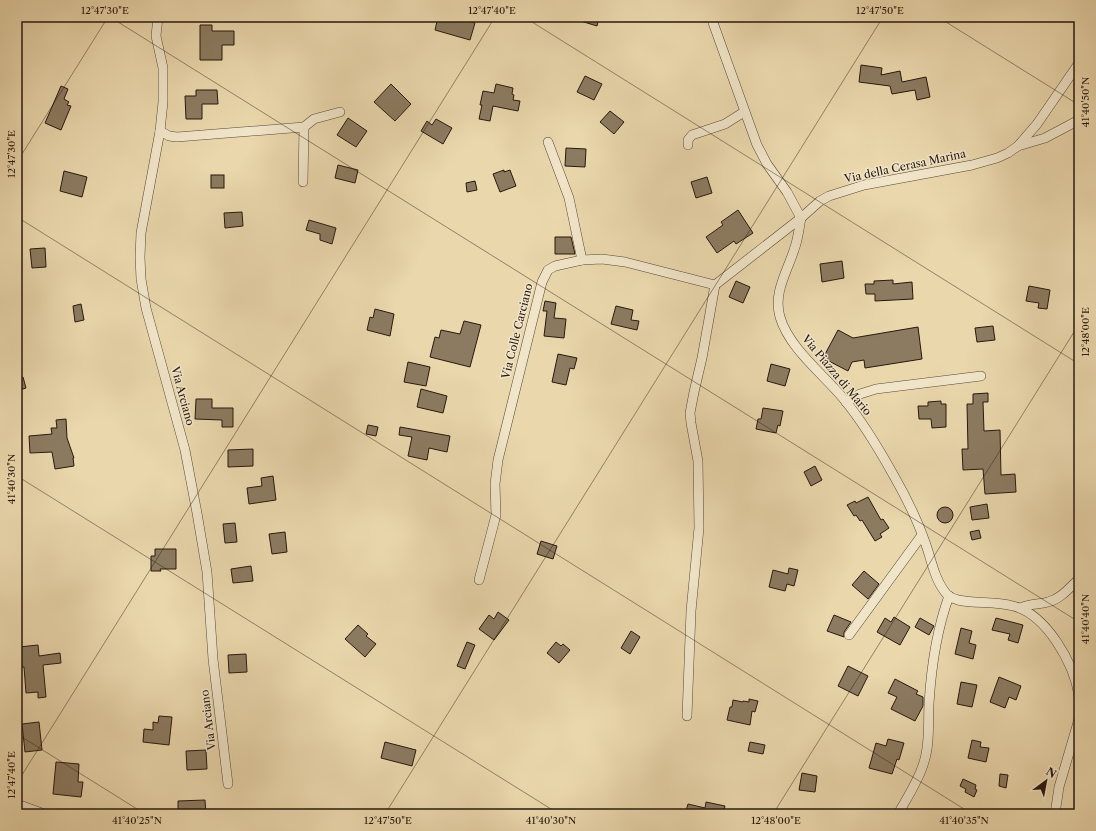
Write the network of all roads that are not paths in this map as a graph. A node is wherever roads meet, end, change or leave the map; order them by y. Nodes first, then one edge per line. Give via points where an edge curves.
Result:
1 (158, 17) edge
2 (711, 17) edge
3 (1079, 63) edge
4 (340, 112) dead end
5 (744, 112) junction
6 (1079, 120) edge
7 (304, 127) junction
8 (160, 131) junction
9 (548, 142) dead end
10 (688, 145) dead end
11 (1018, 146) junction
12 (303, 182) dead end
13 (801, 218) junction
14 (582, 260) junction
15 (715, 285) junction
16 (981, 376) dead end
17 (846, 402) junction
18 (922, 535) junction
19 (1079, 579) edge
20 (479, 580) dead end
21 (949, 596) junction
22 (1020, 608) junction
23 (849, 636) dead end
24 (1079, 696) edge
25 (687, 716) dead end
26 (1079, 719) edge
27 (228, 784) dead end
28 (17, 804) edge
29 (44, 814) edge
30 (898, 814) edge
31 (1055, 814) edge

1 - 8 street, Via Arciano via 156,36 163,78
2 - 5 street
3 - 11 street, Via della Cerasa Marina via 1044,116
4 - 7 street via 317,118
5 - 10 street via 725,124 692,135
5 - 13 street via 760,152
6 - 11 street, Via della Cerasa Marina via 1045,138
7 - 8 street via 178,137
7 - 12 street
8 - 27 street, Via Arciano via 141,233 141,279 146,308 185,450 199,520 207,572 213,659
9 - 14 street via 569,198
11 - 13 street, Via della Cerasa Marina via 1004,155 984,162 836,193 823,199
13 - 15 street
13 - 17 street, Via Piazza di Mario via 795,249 781,285 779,312 794,342
14 - 15 street, Via Colle Carciano via 625,262
14 - 20 street, Via Colle Carciano via 553,267 546,273 542,282 498,460 495,478 496,515
15 - 25 street via 690,413 698,461 699,528 691,611
16 - 17 street via 876,389
17 - 18 street, Via Piazza di Mario via 870,435 908,502
18 - 21 street, Via Piazza di Mario via 939,583
18 - 23 street
19 - 22 street via 1054,600
21 - 22 street via 961,601 1002,603
21 - 30 street via 942,618 932,676 926,757
22 - 24 street via 1040,622 1064,653 1076,678
26 - 31 street via 1059,787
28 - 29 street

